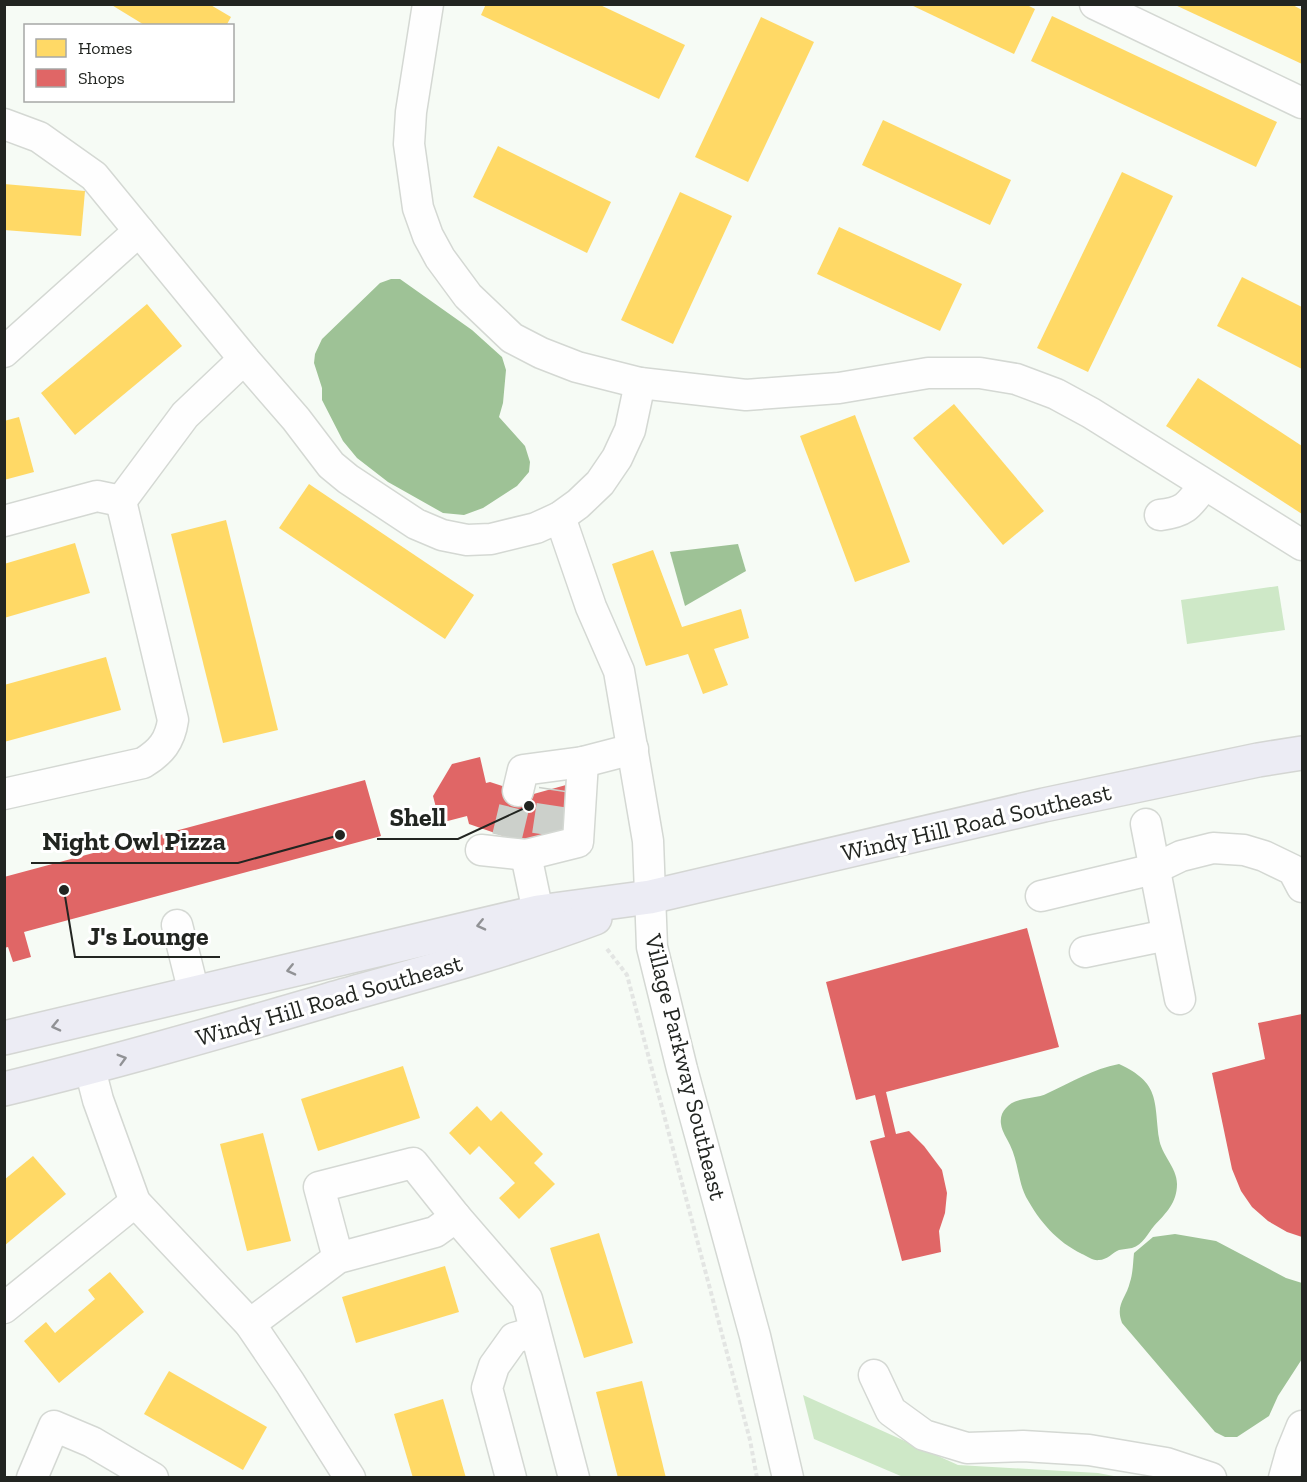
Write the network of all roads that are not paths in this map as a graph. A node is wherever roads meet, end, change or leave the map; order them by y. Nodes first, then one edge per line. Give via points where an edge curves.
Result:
1 (1095, 4) edge
2 (419, 6) edge
3 (1302, 103) edge
4 (4, 124) edge
5 (139, 231) junction
6 (4, 352) edge
7 (244, 359) junction
8 (640, 383) junction
9 (1204, 485) junction
10 (121, 501) junction
11 (1160, 514) dead end
12 (560, 518) junction
13 (4, 521) edge
14 (1302, 545) edge
15 (633, 749) junction
16 (1302, 753) edge
17 (564, 772) junction
18 (518, 791) tunnel mouth
19 (4, 794) edge
20 (1146, 824) dead end
21 (1154, 869) junction
22 (1299, 873) edge
23 (1041, 896) dead end
24 (650, 897) junction
25 (538, 912) junction
26 (177, 926) dead end
27 (1167, 935) junction
28 (1085, 952) dead end
29 (194, 993) junction
30 (1180, 999) dead end
31 (4, 1038) edge
32 (90, 1069) junction
33 (4, 1089) edge
34 (135, 1202) junction
35 (456, 1217) junction
36 (338, 1258) junction
37 (4, 1308) edge
38 (250, 1324) junction
39 (535, 1332) junction
40 (874, 1376) dead end
41 (1302, 1426) edge
42 (32, 1478) edge
43 (153, 1478) edge
44 (350, 1478) edge
45 (511, 1478) edge
46 (574, 1478) edge
47 (788, 1478) edge
48 (1211, 1478) edge
49 (1284, 1478) edge

1 - 3 street
2 - 8 street via 409,144 418,208 440,258 468,296 512,338 577,367
4 - 5 street via 39,137 94,176
5 - 6 street
5 - 7 street
7 - 10 street via 185,416
7 - 12 street via 331,465 416,524 467,540 536,528
8 - 9 street via 746,395 839,388 928,373 980,373 1016,379 1091,413
8 - 12 street via 630,430 617,458 600,483
9 - 11 street via 1178,513
9 - 14 street
10 - 13 street via 98,496
10 - 19 street via 173,720 168,741 159,754 143,763
12 - 15 street, Village Parkway Southeast via 591,607 619,671
15 - 17 street
15 - 24 street, Village Parkway Southeast via 648,841
16 - 24 main road, Windy Hill Road Southeast via 1044,805
17 - 18 street via 523,770
17 - 25 street via 578,842 518,847
20 - 21 street
21 - 22 street via 1181,856 1213,848 1244,850
21 - 23 street
21 - 27 street
24 - 25 main road, Windy Hill Road Southeast
32 -> 24 main road, Windy Hill Road Southeast via 544,937
24 - 47 street, Village Parkway Southeast via 652,947 755,1336
25 -> 29 main road, Windy Hill Road Southeast
26 - 29 street
27 - 28 street
27 - 30 street
29 -> 31 main road, Windy Hill Road Southeast
32 - 33 main road, Windy Hill Road Southeast
32 - 34 street
34 - 37 street
34 - 38 street
35 - 36 street via 435,1232
35 - 36 street via 413,1163 319,1187
35 - 39 street via 527,1299
36 - 38 street
38 - 44 street
39 - 45 street via 514,1338 494,1366 487,1389
39 - 46 street
40 - 48 street via 891,1411 924,1435 967,1448 1089,1450 1166,1463
41 - 49 street
42 - 43 street via 54,1426 92,1442

